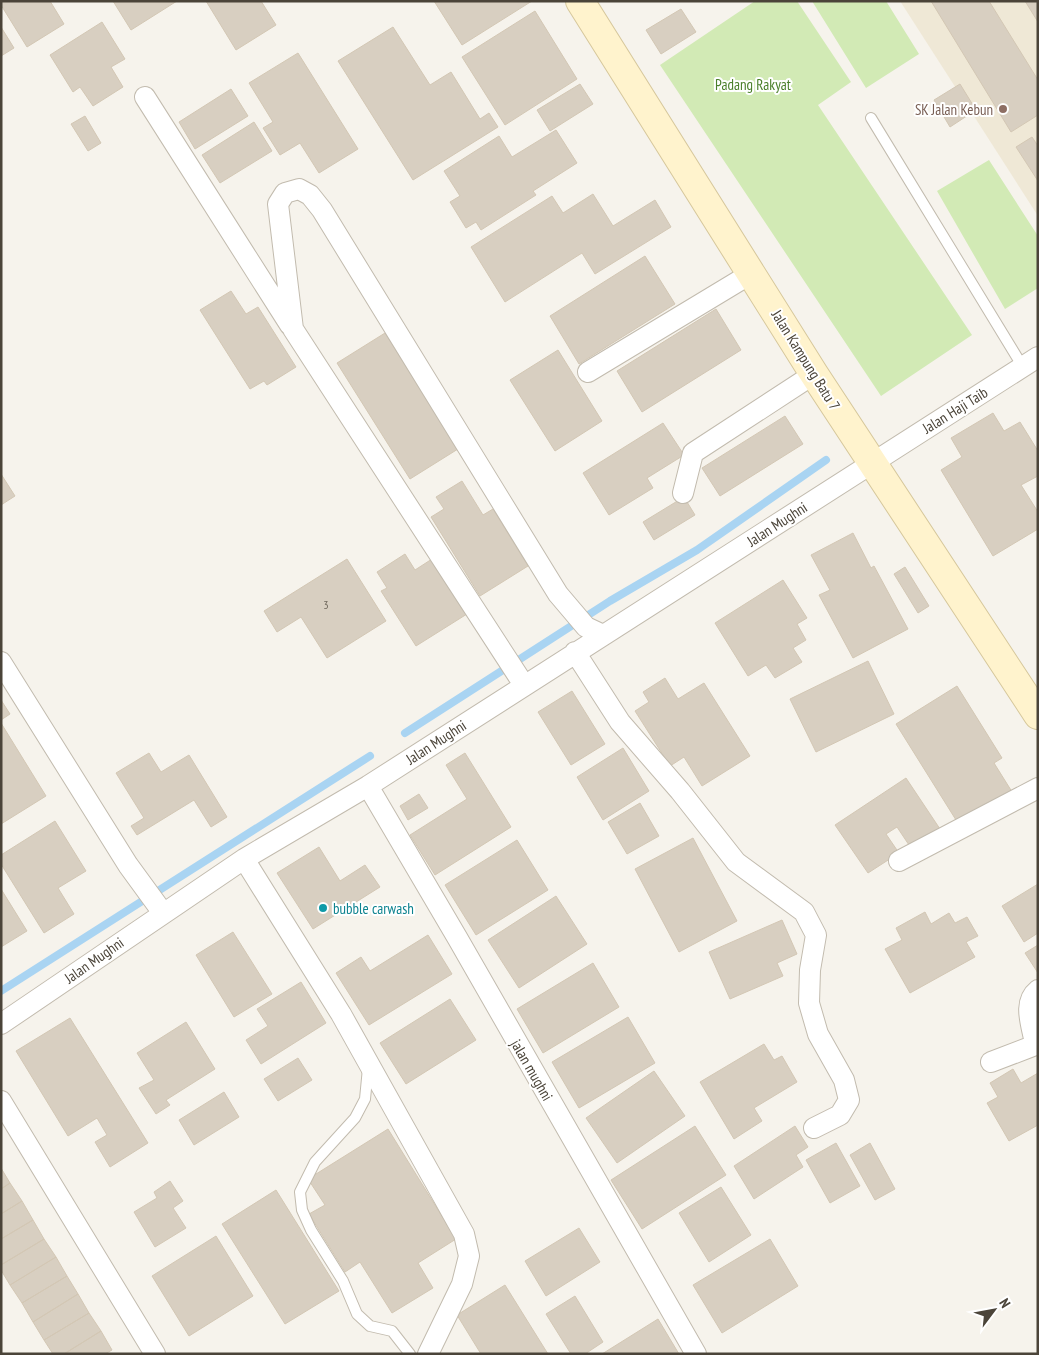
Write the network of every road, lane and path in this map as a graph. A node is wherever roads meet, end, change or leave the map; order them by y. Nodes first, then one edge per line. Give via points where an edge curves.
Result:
1 (580, 1) edge
2 (145, 97) dead end
3 (872, 118) dead end
4 (752, 273) junction
5 (293, 328) junction
6 (1030, 362) edge
7 (588, 372) dead end
8 (814, 374) junction
9 (872, 463) junction
10 (682, 493) dead end
11 (588, 625) junction
12 (575, 652) junction
13 (1, 662) edge
14 (521, 682) junction
15 (1038, 716) edge
16 (368, 786) junction
17 (1038, 788) edge
18 (244, 859) junction
19 (899, 862) dead end
20 (162, 913) junction
21 (1038, 990) edge
22 (1, 1024) edge
23 (1036, 1044) edge
24 (368, 1062) junction
25 (991, 1062) dead end
26 (1, 1102) edge
27 (814, 1128) dead end
28 (155, 1354) edge
29 (410, 1354) edge
30 (428, 1354) edge
31 (696, 1354) edge

1 - 4 street, Jalan Kampung Batu 7
2 - 5 street
3 - 6 lane
4 - 7 street
4 - 8 street, Jalan Kampung Batu 7
5 - 11 street via 278,204 285,193 299,189 322,210 558,594
5 - 14 street
6 - 9 street, Jalan Haji Taib
8 - 9 street, Jalan Kampung Batu 7
8 - 10 street via 692,453
9 - 11 street, Jalan Mughni
9 - 15 street, Jalan Kampung Batu 7
11 - 12 street, Jalan Mughni
12 - 14 street, Jalan Mughni
12 - 27 street via 620,722 736,862 793,902 810,923 816,935 809,1003 818,1034 844,1080 849,1100 840,1114
13 - 20 street via 128,865
14 - 16 street, Jalan Mughni
16 - 18 street, Jalan Mughni
16 - 31 street, jalan mughni
17 - 19 street
18 - 20 street, Jalan Mughni
18 - 24 street
20 - 22 street, Jalan Mughni
21 - 23 street via 1031,996 1028,1009
23 - 25 street
24 - 29 lane via 365,1099 355,1118 315,1162 300,1192 302,1210 357,1314 370,1326 392,1331
24 - 30 street via 464,1234 469,1256 462,1284
26 - 28 street

